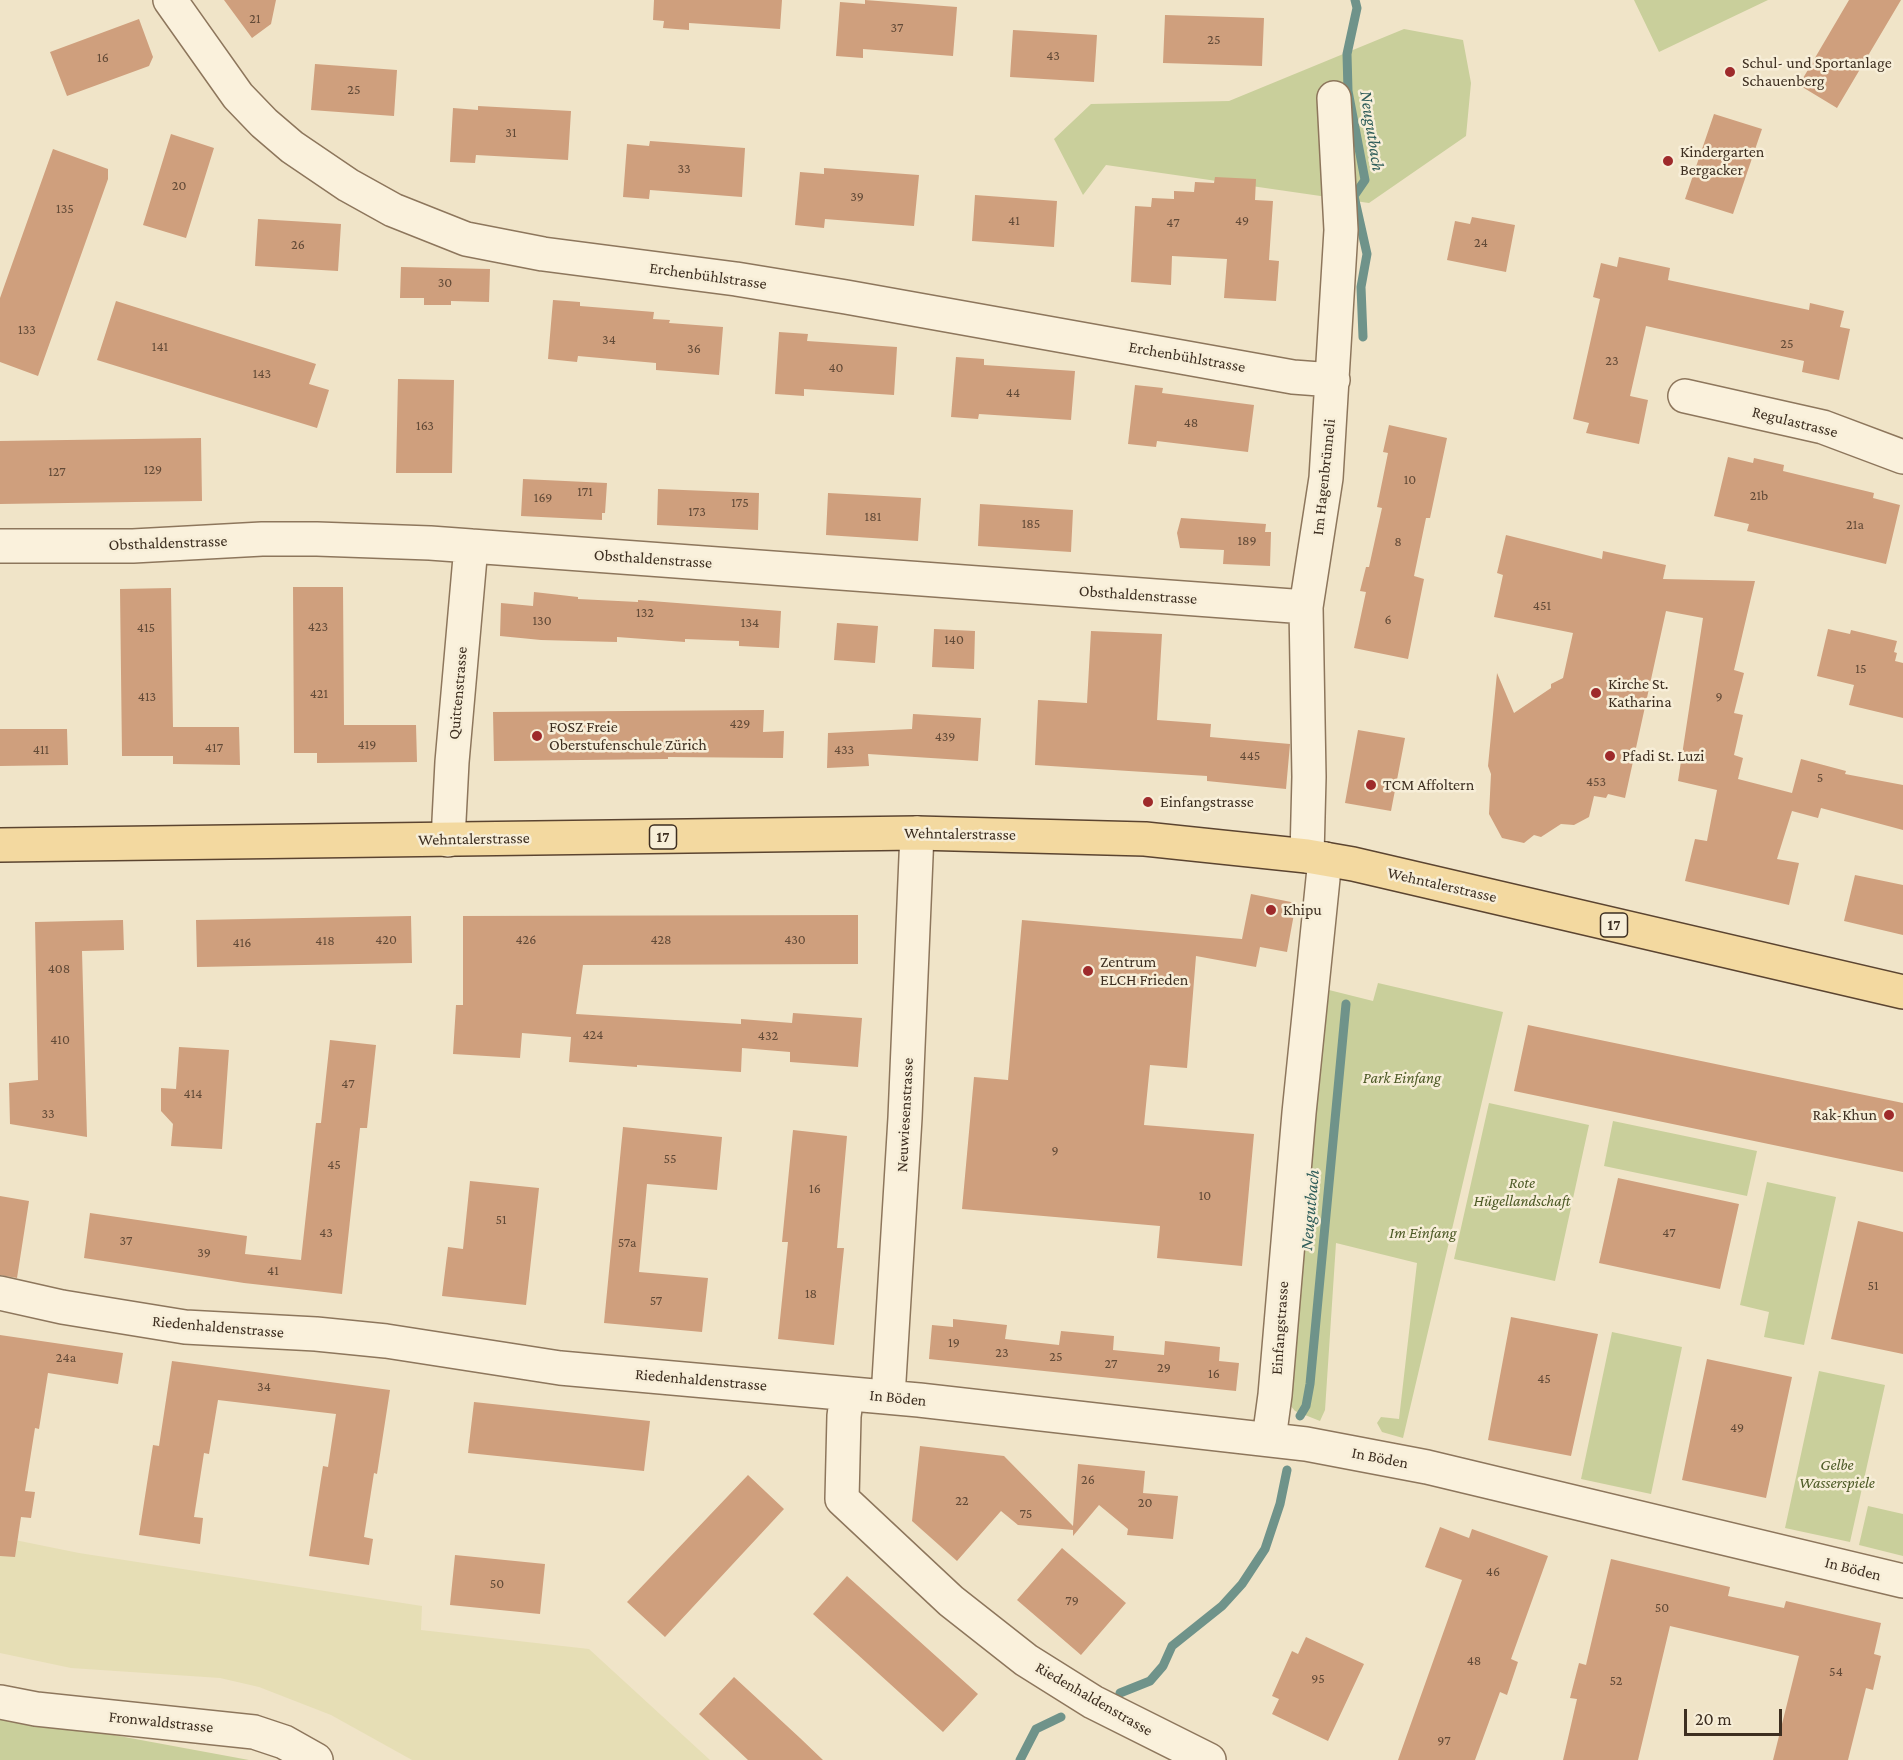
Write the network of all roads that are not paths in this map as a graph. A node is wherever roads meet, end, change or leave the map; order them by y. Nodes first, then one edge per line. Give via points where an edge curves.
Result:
1 (170, 0) edge
2 (1334, 98) dead end
3 (1333, 380) junction
4 (1685, 396) dead end
5 (1903, 457) edge
6 (0, 546) edge
7 (471, 546) junction
8 (1306, 607) junction
9 (917, 833) junction
10 (448, 840) junction
11 (0, 845) edge
12 (1316, 857) junction
13 (1903, 992) edge
14 (0, 1293) edge
15 (847, 1394) junction
16 (888, 1397) junction
17 (1269, 1439) junction
18 (1903, 1581) edge
19 (0, 1702) edge
20 (316, 1760) edge
21 (1209, 1760) edge

1 - 3 street, Erchenbühlstrasse via 238,96 292,147 393,210 466,238 543,254 846,297 1293,377
2 - 3 street, Im Hagenbrünneli via 1341,230
3 - 8 street, Im Hagenbrünneli via 1326,478
4 - 5 street, Regulastrasse via 1823,427
6 - 7 street, Obsthaldenstrasse via 133,546 262,539
7 - 8 street, Obsthaldenstrasse
7 - 10 street, Quittenstrasse
8 - 12 street, Im Hagenbrünneli via 1309,777
9 - 10 main road, Wehntalerstrasse / 17
9 - 12 main road, Wehntalerstrasse / 17 via 1145,839
9 - 16 street, Neuwiesenstrasse
10 - 11 main road, Wehntalerstrasse / 17
12 - 13 main road, Wehntalerstrasse / 17
12 - 17 street, Einfangstrasse via 1299,1113
14 - 15 street, Riedenhaldenstrasse via 186,1327 363,1339 560,1368
15 - 16 street, In Böden
15 - 21 street, Riedenhaldenstrasse via 842,1500 951,1601 1026,1659 1093,1702
16 - 17 street, In Böden
17 - 18 street, In Böden via 1427,1467
19 - 20 street, Fronwaldstrasse via 254,1732

